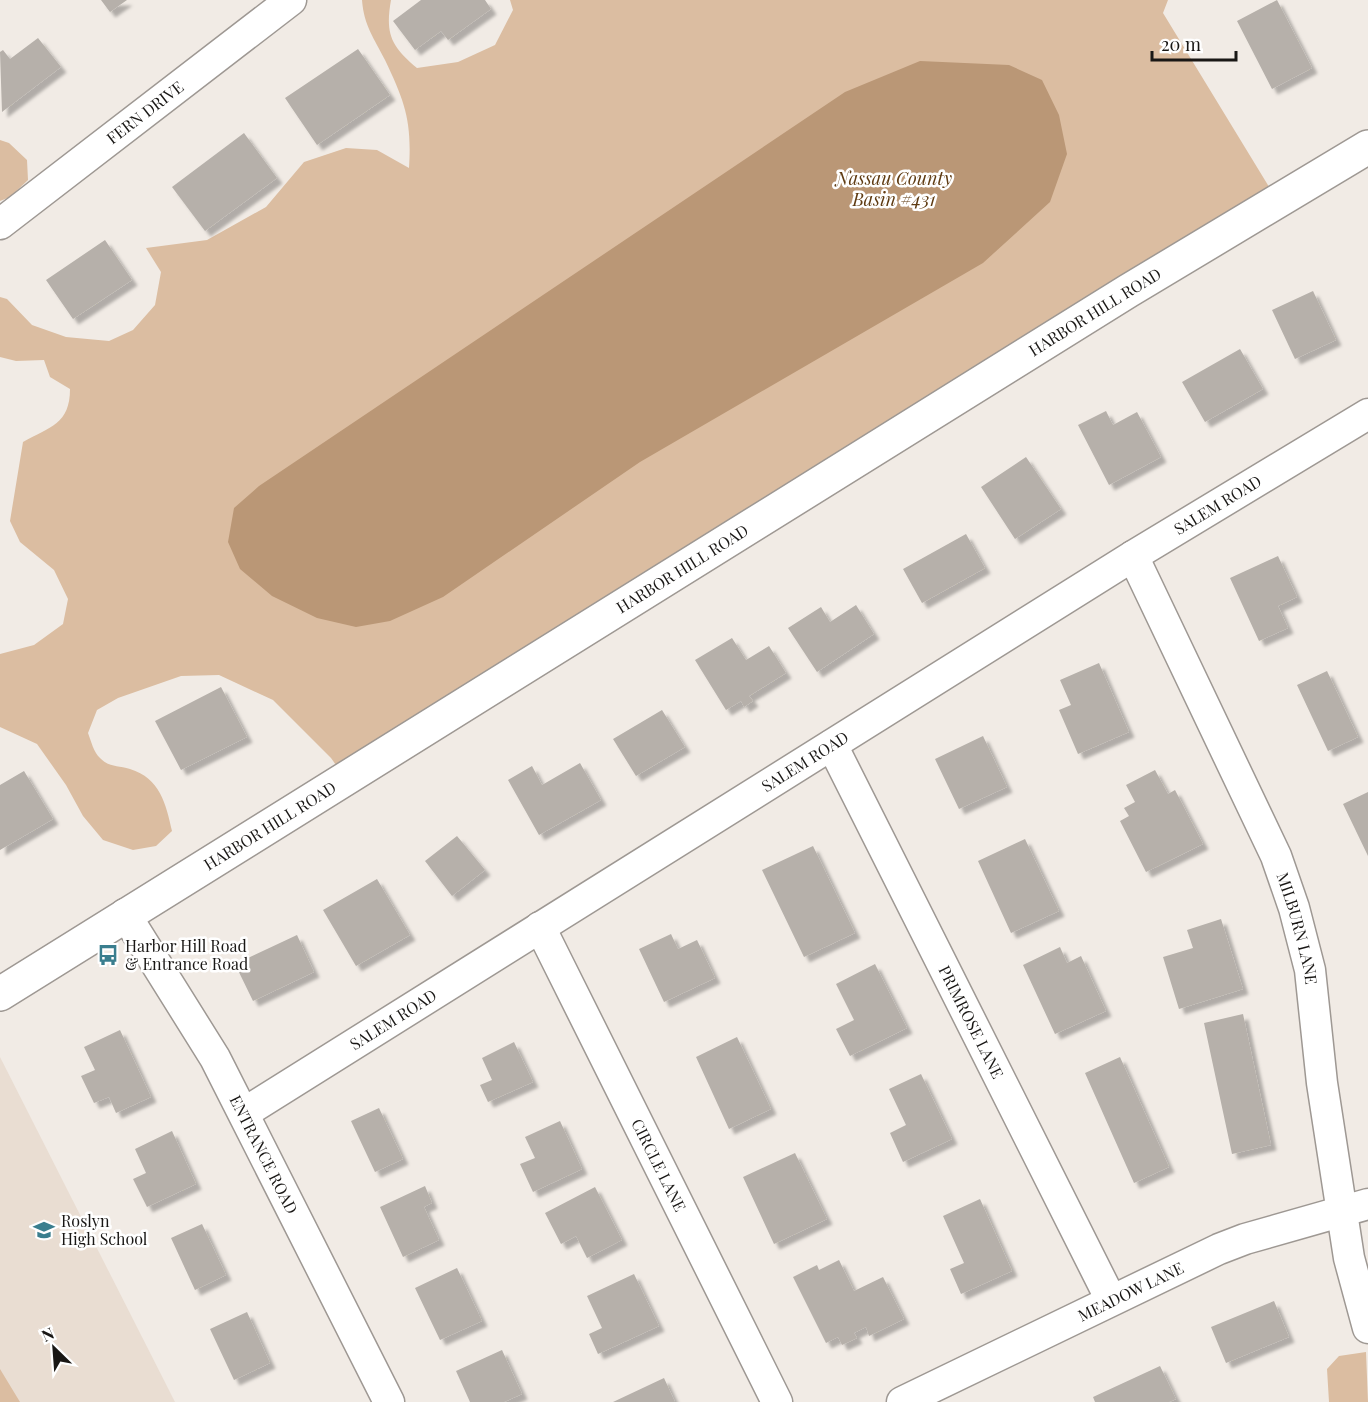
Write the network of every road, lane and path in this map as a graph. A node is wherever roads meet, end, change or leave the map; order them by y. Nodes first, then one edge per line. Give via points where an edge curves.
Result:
1 (291, 0) edge
2 (1368, 147) edge
3 (0, 224) edge
4 (1368, 414) edge
5 (1133, 556) junction
6 (832, 745) junction
7 (125, 914) junction
8 (540, 927) junction
9 (0, 994) edge
10 (244, 1113) junction
11 (1355, 1207) edge
12 (1111, 1300) junction
13 (1368, 1328) edge
14 (389, 1402) edge
15 (777, 1402) edge
16 (902, 1402) edge

1 - 3 street, FERN DRIVE
2 - 7 street, HARBOR HILL ROAD via 1128,291
4 - 5 street, SALEM ROAD
5 - 6 street, SALEM ROAD
5 - 11 street, MILBURN LANE via 1276,856 1294,908 1310,970 1322,1083
6 - 8 street, SALEM ROAD
6 - 12 street, PRIMROSE LANE
7 - 9 street, HARBOR HILL ROAD
7 - 10 street, ENTRANCE ROAD via 190,1016
8 - 10 street, SALEM ROAD
8 - 15 street, CIRCLE LANE
10 - 14 street, ENTRANCE ROAD
11 - 12 street, MEADOW LANE via 1245,1239
11 - 13 street, MILBURN LANE via 1349,1258
12 - 16 street, MEADOW LANE

